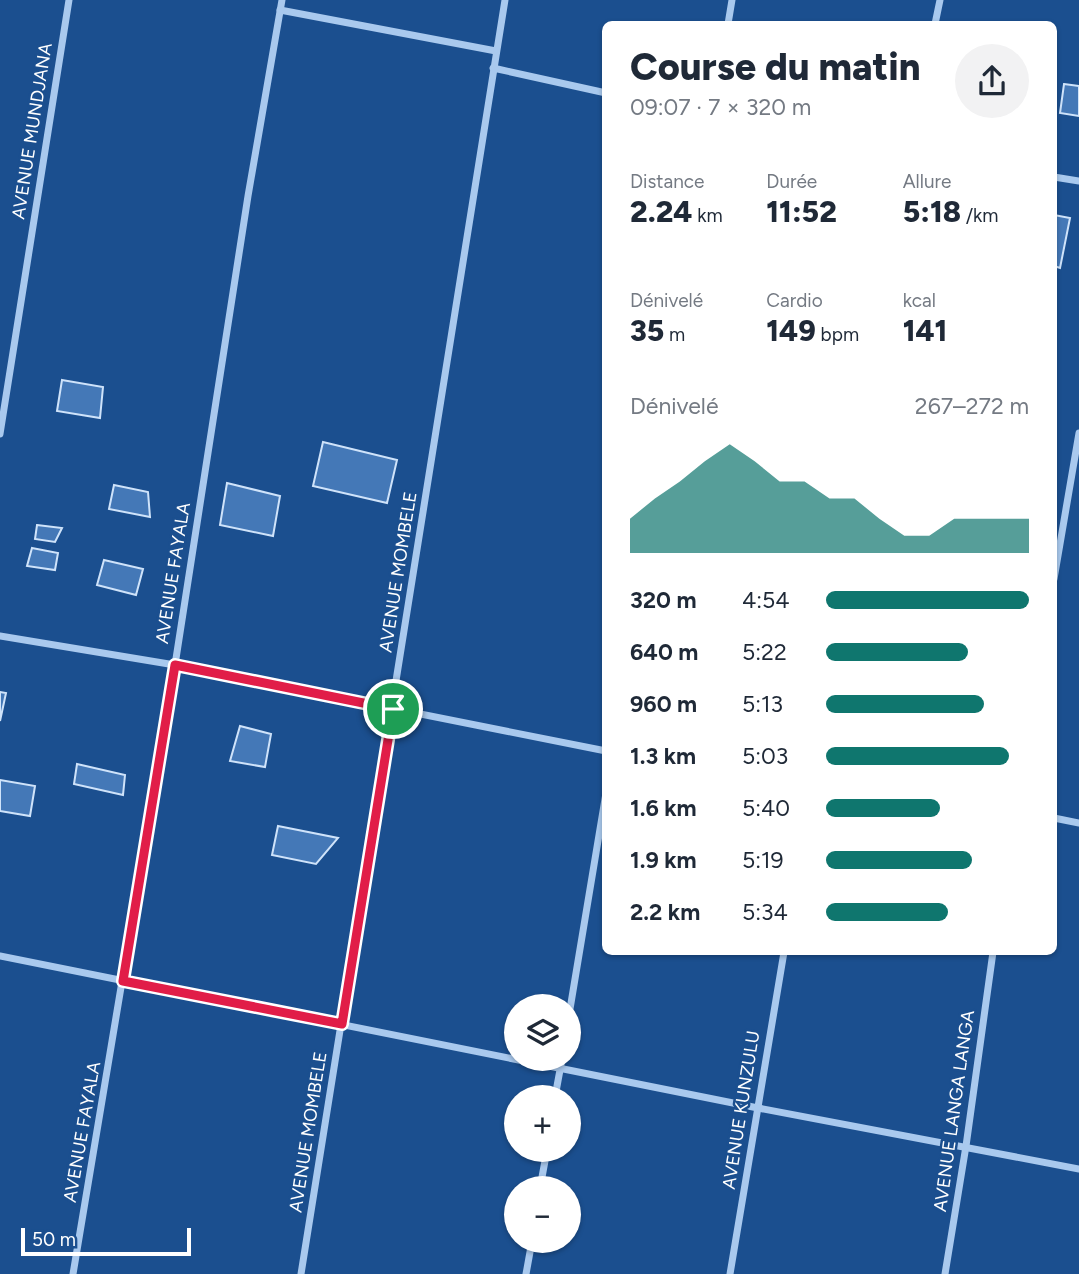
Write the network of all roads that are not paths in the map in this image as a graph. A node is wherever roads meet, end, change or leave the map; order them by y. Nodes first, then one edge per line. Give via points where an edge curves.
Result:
1 (69, 0) edge
2 (282, 0) edge
3 (505, 0) edge
4 (732, 0) edge
5 (940, 0) edge
6 (280, 10) junction
7 (728, 21) edge
8 (936, 21) edge
9 (496, 51) junction
10 (494, 68) junction
11 (602, 92) edge
12 (1057, 177) edge
13 (1079, 181) edge
14 (1079, 433) edge
15 (0, 434) edge
16 (1057, 561) edge
17 (0, 636) edge
18 (175, 665) junction
19 (393, 709) junction
20 (602, 750) edge
21 (602, 817) edge
22 (1057, 819) edge
23 (1079, 823) edge
24 (783, 955) edge
25 (993, 955) edge
26 (0, 956) edge
27 (123, 981) junction
28 (573, 994) edge
29 (342, 1024) junction
30 (504, 1057) edge
31 (570, 1071) edge
32 (758, 1108) junction
33 (966, 1146) junction
34 (1079, 1169) edge
35 (530, 1253) edge
36 (73, 1274) edge
37 (301, 1274) edge
38 (526, 1274) edge
39 (730, 1274) edge
40 (945, 1274) edge

1 - 15 street, AVENUE MUNDJANA
2 - 6 street, AVENUE FAYALA
3 - 9 street, AVENUE MOMBELE
4 - 7 street
5 - 8 street
6 - 9 street
6 - 18 street, AVENUE FAYALA
9 - 10 street, AVENUE MOMBELE
10 - 11 street
10 - 19 street, AVENUE MOMBELE
12 - 13 street
14 - 16 street
17 - 18 street
18 - 19 street
18 - 27 street, AVENUE FAYALA
19 - 20 street
19 - 29 street, AVENUE MOMBELE
21 - 28 street
22 - 23 street
24 - 32 street, AVENUE KUNZULU
25 - 33 street, AVENUE LANGA LANGA
26 - 27 street
27 - 29 street
27 - 36 street, AVENUE FAYALA
29 - 30 street
29 - 37 street, AVENUE MOMBELE
31 - 32 street
32 - 33 street
32 - 39 street, AVENUE KUNZULU
33 - 34 street
33 - 40 street, AVENUE LANGA LANGA
35 - 38 street

